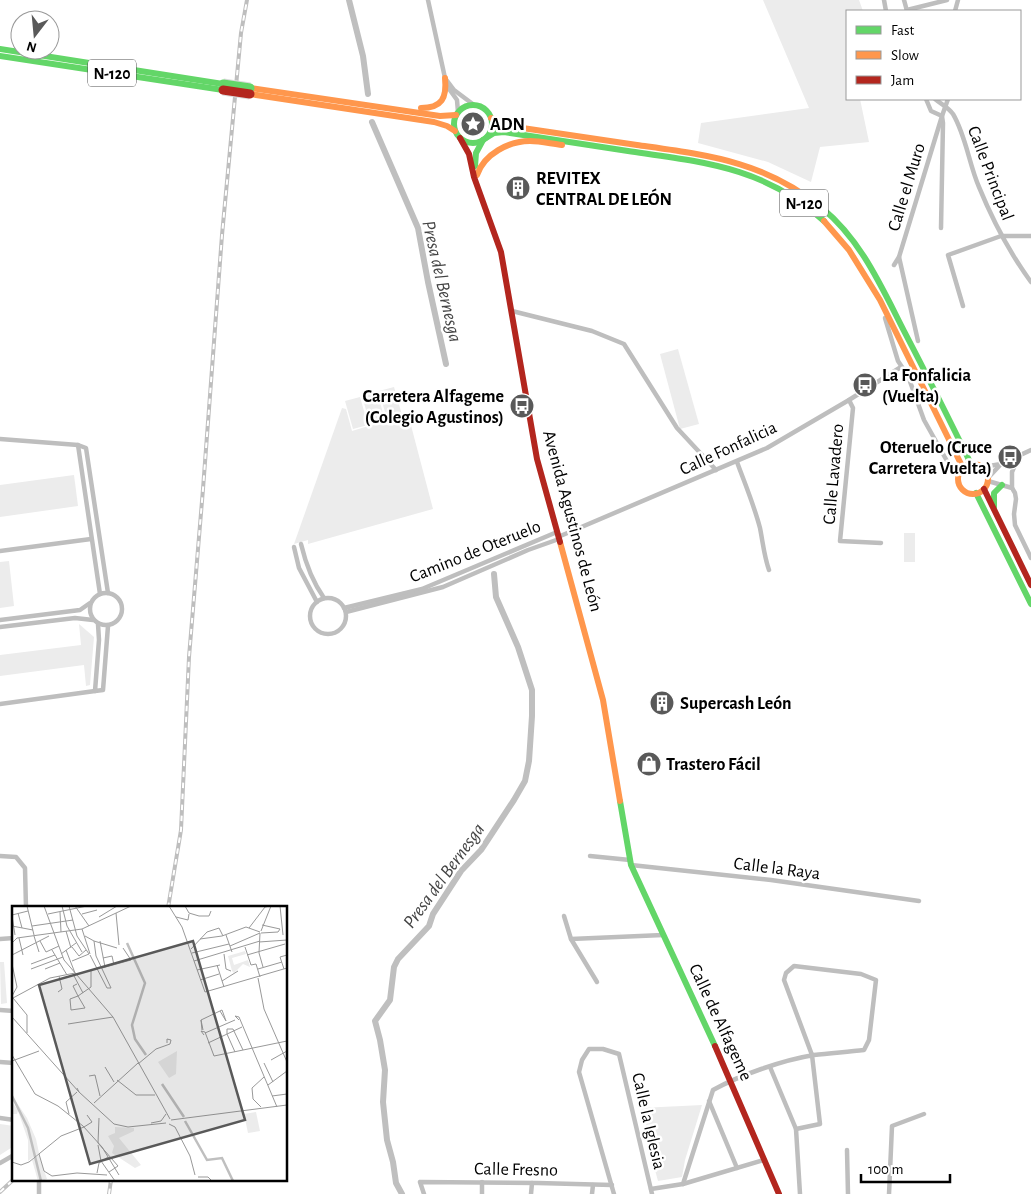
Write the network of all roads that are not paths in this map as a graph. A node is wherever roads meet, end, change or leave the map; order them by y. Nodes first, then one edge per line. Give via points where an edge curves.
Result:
1 (428, 0) edge
2 (947, 0) edge
3 (911, 10) edge
4 (0, 49) edge
5 (0, 56) edge
6 (445, 81) junction
7 (223, 87) junction
8 (250, 91) junction
9 (296, 94) junction
10 (926, 100) edge
11 (937, 100) edge
12 (948, 100) edge
13 (474, 105) junction
14 (946, 106) junction
15 (457, 114) junction
16 (942, 116) junction
17 (491, 118) junction
18 (457, 134) junction
19 (485, 139) junction
20 (630, 152) junction
21 (477, 174) junction
22 (479, 187) junction
23 (941, 228) dead end
24 (1001, 236) junction
25 (1031, 236) edge
26 (899, 257) junction
27 (894, 265) dead end
28 (1031, 282) edge
29 (881, 303) junction
30 (963, 306) dead end
31 (512, 311) junction
32 (918, 341) dead end
33 (901, 366) junction
34 (849, 400) junction
35 (0, 439) edge
36 (78, 445) junction
37 (1031, 450) edge
38 (1018, 457) junction
39 (737, 462) junction
40 (1001, 464) junction
41 (983, 467) junction
42 (964, 469) junction
43 (716, 470) junction
44 (1002, 485) junction
45 (984, 486) junction
46 (1012, 488) junction
47 (994, 512) junction
48 (558, 536) junction
49 (91, 539) junction
50 (881, 543) dead end
51 (301, 544) dead end
52 (294, 547) dead end
53 (0, 551) edge
54 (1031, 558) edge
55 (769, 570) dead end
56 (1031, 585) edge
57 (108, 593) junction
58 (100, 594) junction
59 (324, 598) junction
60 (92, 602) junction
61 (316, 602) junction
62 (1031, 604) edge
63 (345, 610) junction
64 (0, 620) edge
65 (93, 620) junction
66 (98, 624) junction
67 (108, 626) junction
68 (0, 627) edge
69 (96, 691) junction
70 (0, 704) edge
71 (0, 856) edge
72 (590, 856) dead end
73 (631, 862) junction
74 (919, 901) dead end
75 (26, 906) edge
76 (564, 916) dead end
77 (663, 935) junction
78 (571, 939) junction
79 (598, 982) dead end
80 (812, 1055) junction
81 (770, 1066) junction
82 (731, 1080) junction
83 (709, 1101) junction
84 (924, 1114) dead end
85 (796, 1130) junction
86 (847, 1150) dead end
87 (12, 1156) edge
88 (764, 1160) junction
89 (0, 1163) edge
90 (736, 1168) junction
91 (482, 1182) junction
92 (532, 1183) junction
93 (683, 1184) junction
94 (593, 1185) junction
95 (612, 1186) junction
96 (651, 1191) edge
97 (424, 1194) edge
98 (482, 1194) edge
99 (532, 1194) edge
100 (592, 1194) edge
101 (614, 1194) edge
102 (778, 1194) edge
103 (800, 1194) edge
104 (848, 1194) edge
105 (889, 1194) edge

1 - 6 street
2 - 3 street
4 - 7 main road, N-120
5 - 7 main road, N-120
6 - 9 main road via 442,101 430,109
6 - 13 street
6 - 15 street via 457,100
7 - 8 main road, N-120, bridge
8 - 9 main road, N-120
8 - 18 main road, N-120 via 434,122
9 - 15 main road, N-120 via 440,116
10 - 16 street via 931,110
11 - 14 street
12 - 14 street
13 - 15 main road via 464,107
13 - 17 main road via 486,110
14 - 16 street, Calle el Muro
14 - 24 street, Calle Principal via 956,121 974,176
15 - 18 main road via 454,123
16 - 23 street
16 - 26 street, Calle el Muro
17 - 19 main road via 492,127
17 - 42 main road, N-120 via 509,126 732,161 775,177 817,202 860,247 886,295
18 - 19 main road via 471,143
18 - 22 main road, Avenida Agustinos de León via 469,154
19 - 20 main road, N-120 via 494,133 504,132
19 - 21 main road, Avenida Agustinos de León via 475,157
20 - 21 main road via 525,141 496,152 480,166
20 - 29 main road, N-120 via 736,170 794,196 825,221 847,246
21 - 22 main road, Avenida Agustinos de León
22 - 31 main road, Avenida Agustinos de León via 501,252
24 - 25 street
24 - 28 street, Calle Principal
24 - 30 street via 948,255
26 - 27 street, Calle el Muro
26 - 32 street
29 - 33 street
29 - 42 main road, N-120
31 - 43 street via 624,344 677,428
31 - 48 main road, Avenida Agustinos de León via 536,459
33 - 34 street, Calle Fonfalicia
33 - 42 street via 952,470
34 - 39 street, Calle Fonfalicia
34 - 50 street, Calle Lavadero via 852,408 840,541
35 - 36 street
36 - 49 street
36 - 57 street via 86,448
37 - 38 street
38 - 40 street
38 - 46 street via 1012,472
39 - 43 street, Calle Fonfalicia
39 - 55 street via 752,500
40 - 41 street
40 - 45 street
41 - 42 main road via 977,464
41 - 45 main road, N-120 via 986,472
42 - 45 main road, N-120 via 958,481 962,488 968,492
43 - 48 street, Calle Fonfalicia
44 - 45 street
44 - 46 street
44 - 47 main road via 994,492
45 - 47 main road, N-120
45 - 62 main road, N-120
46 - 54 street via 1016,499 1015,525
47 - 56 main road, N-120
48 - 63 street, Camino de Oteruelo via 422,589
48 - 73 main road, Avenida Agustinos de León via 603,700
49 - 53 street
49 - 58 street
51 - 59 street via 306,566
52 - 61 street via 299,568
57 - 58 street
57 - 67 street via 120,602 122,612 118,621
58 - 60 street
59 - 61 street
59 - 63 street via 339,602
60 - 64 street via 80,610
60 - 65 street
61 - 63 street via 310,616 316,629 322,633 337,631 346,620
65 - 66 street
65 - 68 street via 75,618
66 - 67 street
66 - 69 street
67 - 69 street via 103,690
69 - 70 street
71 - 75 street via 16,858 25,868
72 - 73 street, Calle la Raya
73 - 74 street, Calle la Raya
73 - 77 main road, Calle de Alfageme
76 - 78 street
77 - 78 street
77 - 82 main road, Calle de Alfageme
78 - 79 street
80 - 80 street via 784,980 786,973 794,966 861,974 876,980 869,1040 864,1050
80 - 81 street
80 - 85 street via 820,1124
81 - 82 street
81 - 85 street
82 - 83 street via 713,1090
82 - 88 main road, Calle de Alfageme
83 - 90 street
83 - 93 street
84 - 105 street via 892,1126
85 - 103 street
86 - 104 street
87 - 89 street
88 - 90 street
88 - 102 main road, Calle de Alfageme
90 - 93 street
91 - 92 street, Calle Fresno
91 - 97 street, Calle Fresno via 420,1182
91 - 98 street
92 - 94 street, Calle Fresno
92 - 99 street
93 - 96 street
94 - 95 street, Calle Fresno
94 - 100 street
95 - 96 street, Calle la Iglesia via 579,1072 589,1049 619,1054
95 - 101 street

